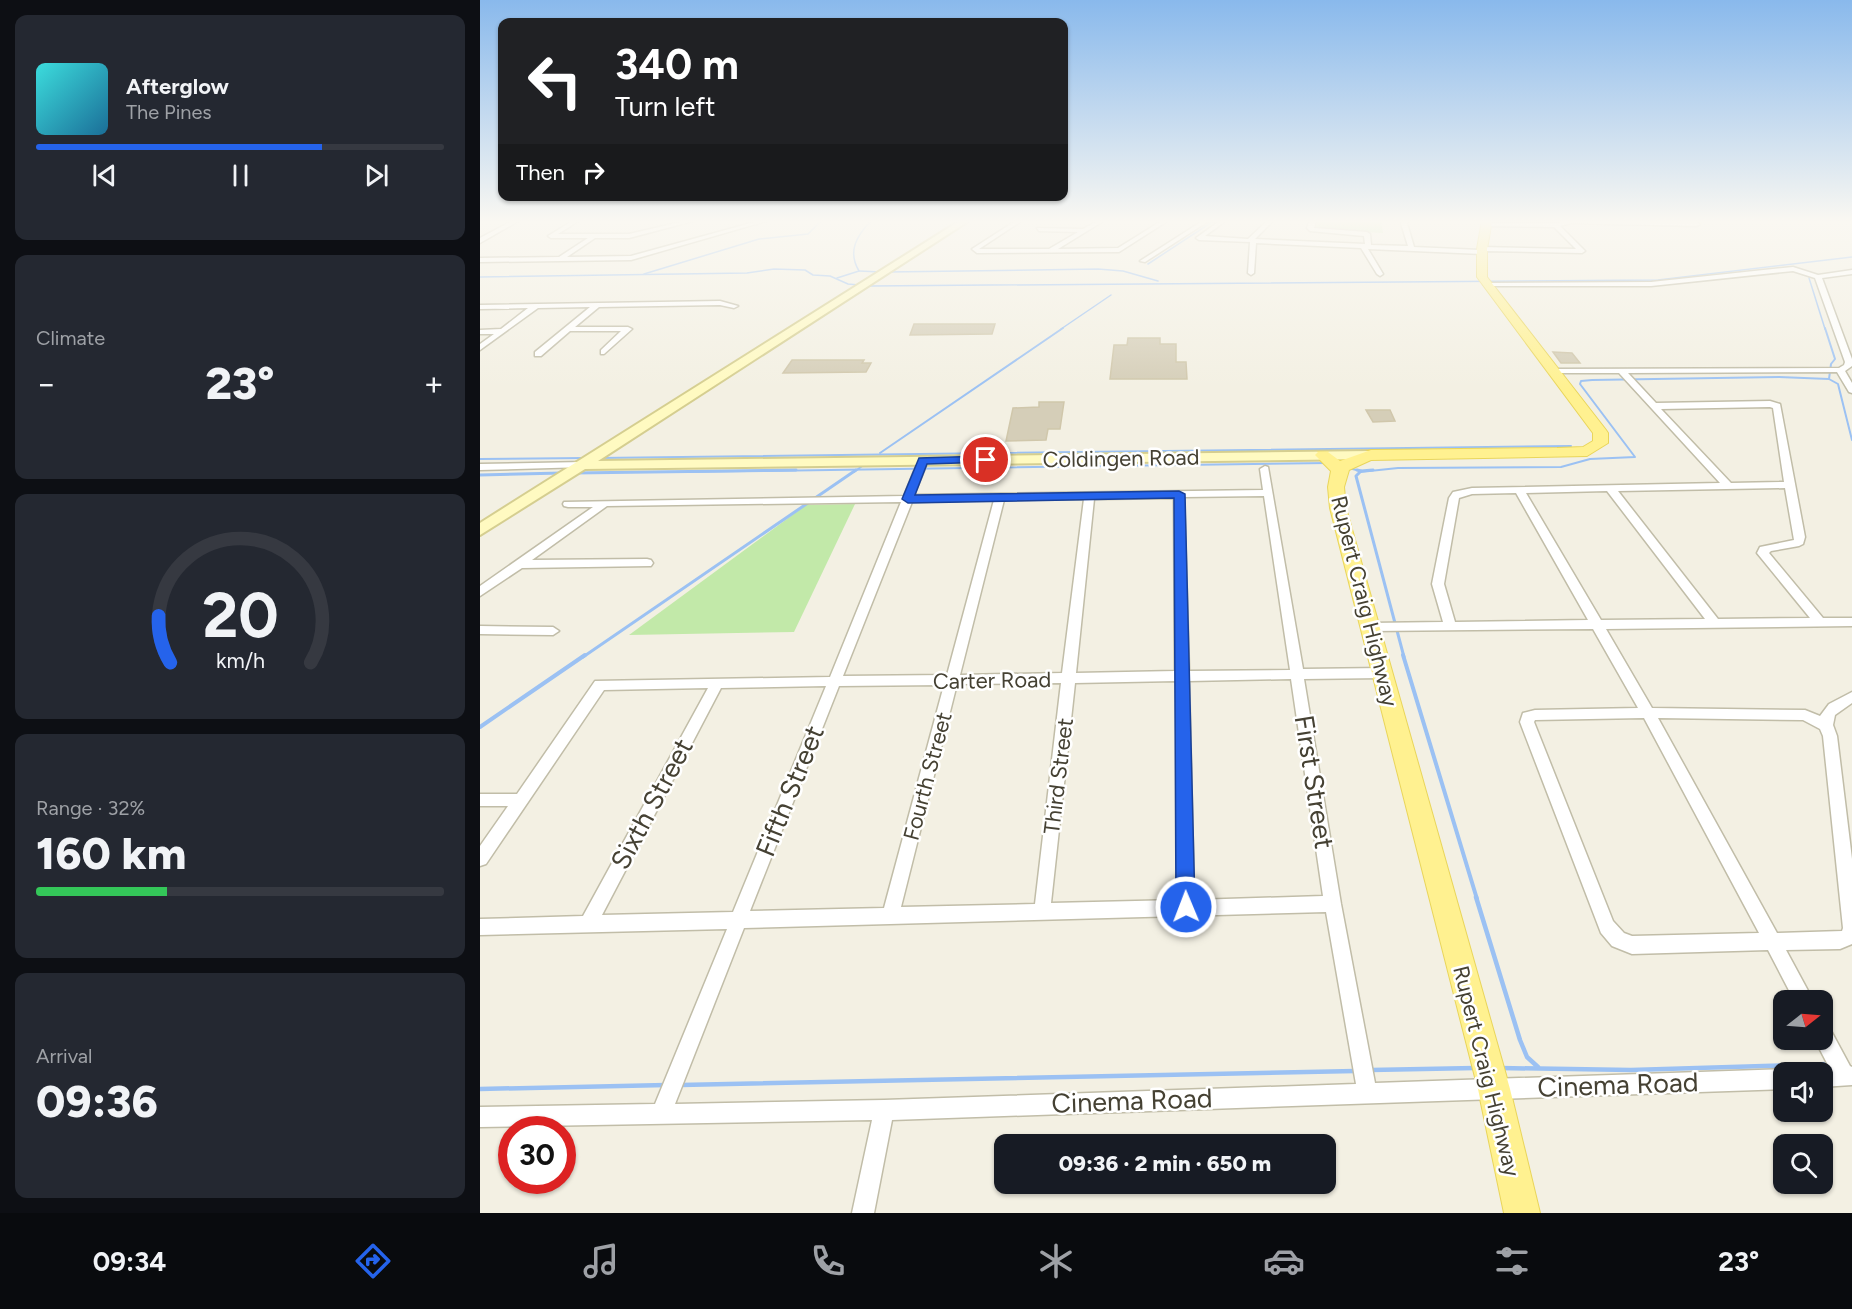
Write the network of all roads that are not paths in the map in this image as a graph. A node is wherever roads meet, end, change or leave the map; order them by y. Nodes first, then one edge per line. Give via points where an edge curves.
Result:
1 (877, 277) edge
2 (1484, 277) edge
3 (1721, 277) edge
4 (1818, 277) edge
5 (1484, 281) junction
6 (597, 305) junction
7 (536, 306) junction
8 (734, 306) dead end
9 (480, 307) edge
10 (567, 329) junction
11 (503, 331) junction
12 (480, 332) edge
13 (480, 348) edge
14 (604, 352) dead end
15 (538, 354) dead end
16 (1840, 370) junction
17 (1554, 371) junction
18 (1622, 371) junction
19 (1852, 390) edge
20 (1654, 406) junction
21 (1331, 462) junction
22 (583, 465) junction
23 (921, 465) junction
24 (480, 467) edge
25 (1265, 469) dead end
26 (1727, 485) junction
27 (1789, 485) junction
28 (1610, 488) junction
29 (1519, 490) junction
30 (1269, 493) junction
31 (1179, 494) junction
32 (1089, 496) junction
33 (1000, 498) junction
34 (908, 499) junction
35 (568, 504) dead end
36 (605, 504) junction
37 (480, 530) edge
38 (647, 563) dead end
39 (520, 564) junction
40 (480, 592) edge
41 (1819, 621) junction
42 (1852, 622) edge
43 (1714, 623) junction
44 (1597, 624) junction
45 (1450, 626) junction
46 (1371, 627) junction
47 (480, 630) edge
48 (553, 631) dead end
49 (1383, 673) junction
50 (1297, 674) junction
51 (1182, 676) junction
52 (1069, 678) junction
53 (952, 680) junction
54 (834, 682) junction
55 (717, 684) junction
56 (1852, 697) edge
57 (1647, 713) junction
58 (1826, 725) junction
59 (480, 800) edge
60 (521, 800) junction
61 (480, 859) edge
62 (1333, 904) junction
63 (1186, 907) junction
64 (1042, 912) junction
65 (890, 915) junction
66 (739, 920) junction
67 (588, 924) junction
68 (480, 927) edge
69 (1772, 942) junction
70 (1798, 990) edge
71 (1832, 1050) edge
72 (1849, 1076) edge
73 (1833, 1077) edge
74 (1773, 1079) edge
75 (1494, 1089) junction
76 (1367, 1093) junction
77 (884, 1110) junction
78 (661, 1113) junction
79 (480, 1117) edge
80 (863, 1213) edge
81 (1522, 1213) edge

1 - 22 main road
2 - 5 main road
3 - 5 street via 1651,284
4 - 16 street via 1849,362
5 - 17 main road, Rupert Craig Highway
6 - 7 street
6 - 8 street
6 - 10 street
7 - 9 street
7 - 11 street
10 - 14 street via 628,329
10 - 15 street
11 - 12 street
11 - 13 street
16 - 18 street
16 - 19 street
17 - 18 street
17 - 21 main road, Rupert Craig Highway via 1601,433 1600,443 1587,451 1371,455 1348,463
18 - 20 street
20 - 26 street
20 - 27 street via 1774,404
21 - 23 main road, Coldingen Road
21 - 46 main road, Rupert Craig Highway via 1338,508
22 - 23 main road, Coldingen Road
22 - 24 street
22 - 37 main road
23 - 34 street, Fifth Street
25 - 30 street, First Street
26 - 27 street
26 - 28 street
27 - 41 street via 1799,542 1768,547 1763,553
28 - 29 street
28 - 43 street
29 - 44 street
29 - 45 street via 1464,492 1454,498 1438,584
30 - 31 street
30 - 50 street, First Street
31 - 32 street
31 - 51 street
32 - 33 street
32 - 52 street, Third Street
33 - 34 street
33 - 53 street, Fourth Street
34 - 36 street
34 - 54 street, Fifth Street
35 - 36 street
36 - 39 street
38 - 39 street
39 - 40 street
41 - 42 street
41 - 43 street
43 - 44 street
44 - 45 street
44 - 57 street
45 - 46 street
46 - 49 main road, Rupert Craig Highway
47 - 48 street
49 - 50 street, Carter Road
49 - 75 main road, Rupert Craig Highway
50 - 51 street, Carter Road
50 - 62 street, First Street
51 - 52 street, Carter Road
51 - 63 street
52 - 53 street, Carter Road
52 - 64 street, Third Street
53 - 54 street, Carter Road
53 - 65 street, Fourth Street
54 - 55 street, Carter Road
54 - 66 street, Fifth Street
55 - 60 street, Carter Road via 600,685
55 - 67 street, Sixth Street
56 - 58 street via 1828,713
57 - 58 street via 1805,715
57 - 69 street
57 - 69 street via 1535,715 1528,717 1527,722 1607,927 1618,940 1632,945
58 - 69 street via 1852,928 1848,937 1840,940
59 - 60 street
60 - 61 street
62 - 63 street
62 - 76 street, First Street
63 - 64 street
64 - 65 street
65 - 66 street
66 - 67 street
66 - 78 street, Fifth Street
67 - 68 street
69 - 70 street
71 - 72 street
72 - 73 street
74 - 75 street, Cinema Road
75 - 76 street, Cinema Road
75 - 81 main road, Rupert Craig Highway
76 - 77 street, Cinema Road
77 - 78 street, Cinema Road
77 - 80 street
78 - 79 street, Cinema Road

